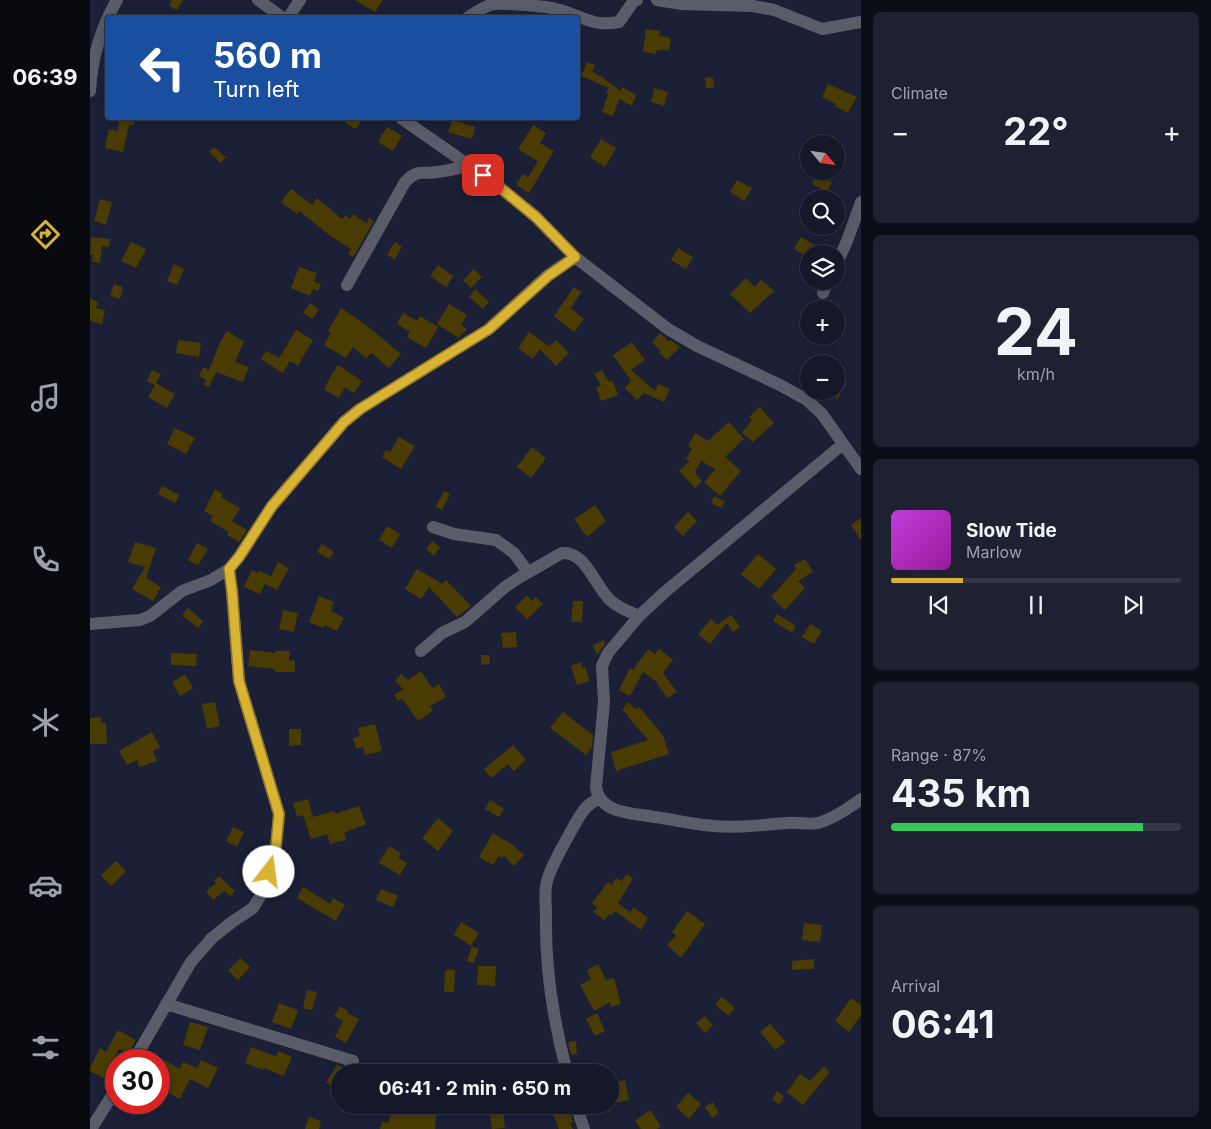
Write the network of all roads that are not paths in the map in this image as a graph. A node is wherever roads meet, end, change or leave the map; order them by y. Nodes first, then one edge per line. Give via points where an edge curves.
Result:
1 (118, 0) edge
2 (258, 0) edge
3 (300, 0) edge
4 (637, 0) edge
5 (657, 0) edge
6 (682, 2) edge
7 (109, 15) edge
8 (279, 15) edge
9 (290, 15) edge
10 (472, 15) edge
11 (574, 15) edge
12 (580, 17) edge
13 (861, 22) edge
14 (105, 24) edge
15 (90, 91) edge
16 (404, 120) edge
17 (469, 166) junction
18 (861, 202) edge
19 (845, 245) edge
20 (575, 257) junction
21 (347, 284) dead end
22 (843, 444) junction
23 (861, 469) edge
24 (433, 527) dead end
25 (229, 569) junction
26 (528, 572) junction
27 (639, 616) junction
28 (90, 624) edge
29 (421, 651) dead end
30 (599, 799) junction
31 (861, 799) edge
32 (166, 1004) junction
33 (140, 1049) edge
34 (353, 1061) dead end
35 (565, 1064) edge
36 (105, 1107) edge
37 (579, 1114) edge
38 (91, 1129) edge
39 (584, 1129) edge

1 - 7 street
2 - 8 street
3 - 9 street
4 - 12 street via 619,22 595,23
5 - 6 street
6 - 13 street via 754,6 774,10 822,29
10 - 11 street via 494,4 507,4 555,8
14 - 15 street via 97,43
16 - 17 street
17 - 20 street via 536,217
17 - 21 street via 412,175
18 - 19 street
20 - 22 street via 668,329 807,400 822,414
20 - 25 street via 548,276 489,329 344,422 272,506
22 - 23 street
22 - 27 street
24 - 26 street via 454,534 496,540 514,553
25 - 28 street via 182,591 140,620
25 - 32 street via 239,681 279,814 276,846 266,886 253,908 207,944 191,962
26 - 27 street via 569,552 582,561 611,602
26 - 29 street via 505,587 465,622 442,633
27 - 30 street via 608,653 602,666 604,702 596,787
30 - 31 street via 620,811 705,826 809,824 819,822
30 - 35 street via 587,806 580,816 551,869 546,890 546,953 555,1023
32 - 33 street
32 - 34 street
36 - 38 street
37 - 39 street

